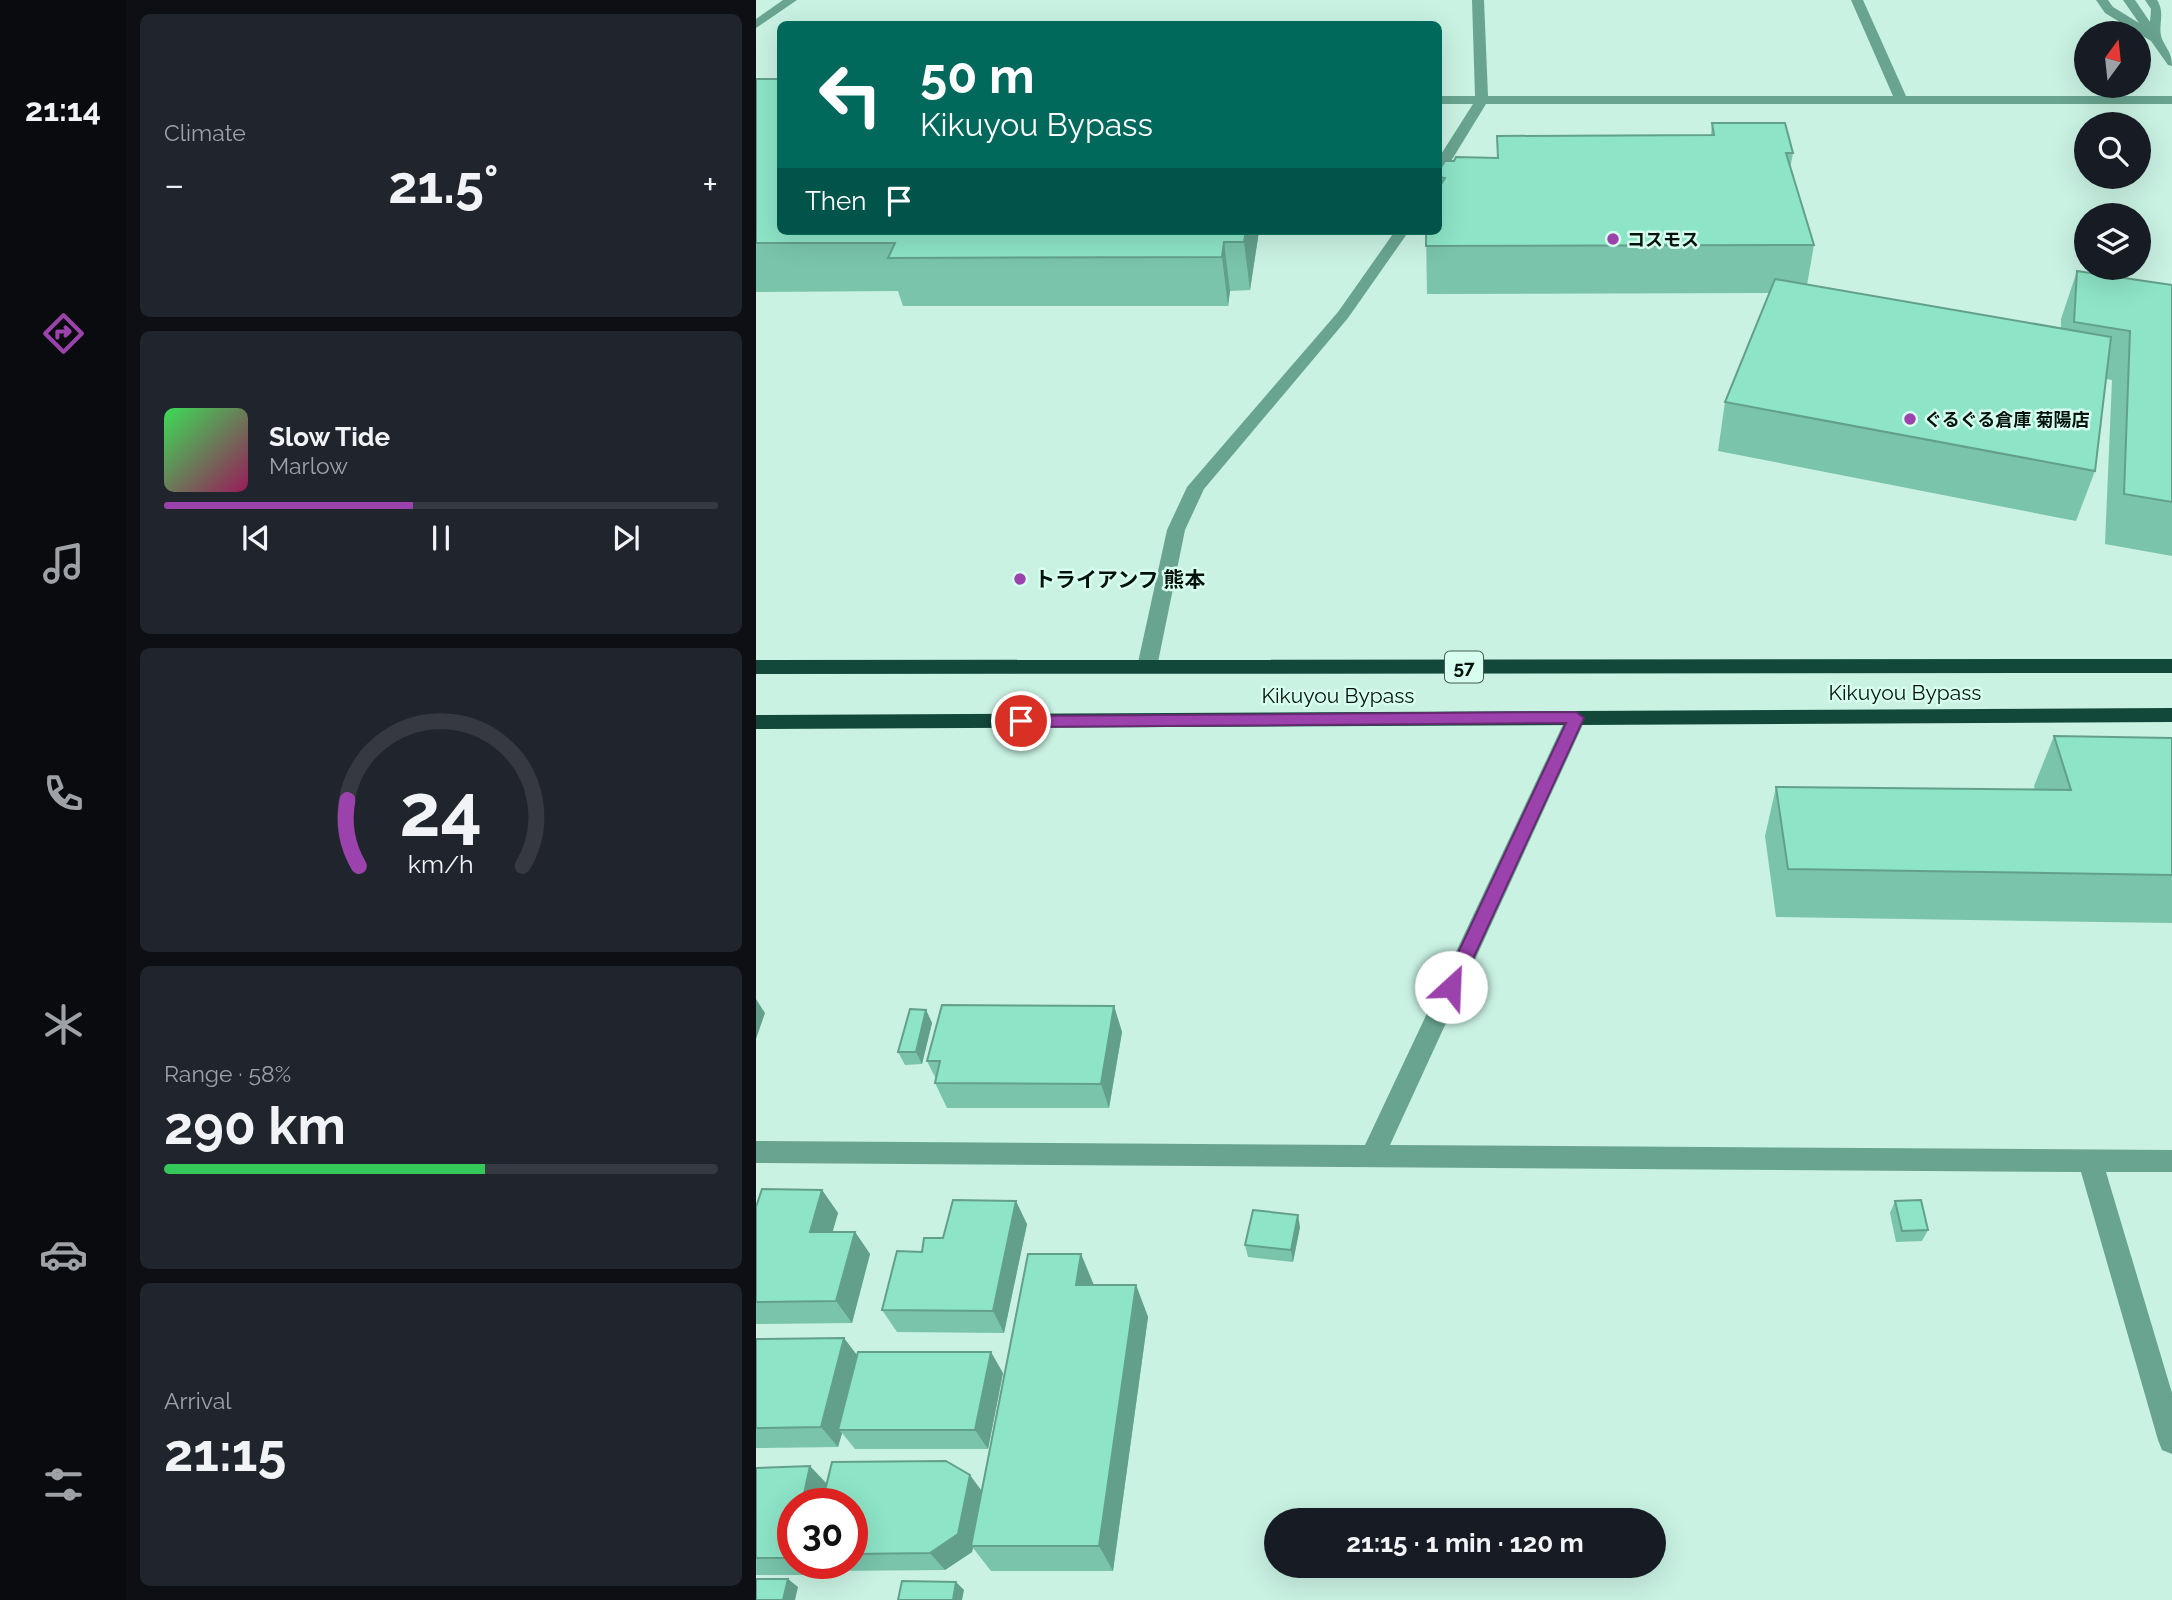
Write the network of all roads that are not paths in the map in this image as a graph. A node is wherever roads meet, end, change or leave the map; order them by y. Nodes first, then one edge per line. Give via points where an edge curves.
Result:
1 (790, 0) edge
2 (1478, 0) edge
3 (1857, 0) edge
4 (2102, 0) edge
5 (2129, 0) edge
6 (2151, 0) edge
7 (756, 24) edge
8 (2155, 38) junction
9 (2172, 62) edge
10 (1442, 100) edge
11 (1482, 100) junction
12 (1901, 100) junction
13 (2172, 100) edge
14 (1442, 165) edge
15 (1400, 235) edge
16 (2172, 666) edge
17 (756, 667) edge
18 (1147, 667) junction
19 (2172, 715) edge
20 (1576, 718) junction
21 (756, 722) edge
22 (756, 1152) edge
23 (1371, 1158) junction
24 (2090, 1161) junction
25 (2172, 1161) edge
26 (2172, 1440) edge

1 - 7 street
2 - 11 street
3 - 12 street
4 - 8 street via 2109,10
5 - 8 street
6 - 8 street via 2157,9
8 - 9 street
10 - 11 street
11 - 12 street
11 - 14 street
12 - 13 street
15 - 18 street via 1343,315 1196,487 1176,530
16 - 18 highway, Kikuyou Bypass / 57
17 - 18 highway, Kikuyou Bypass / 57
19 - 20 highway, Kikuyou Bypass
20 - 21 highway, Kikuyou Bypass
20 - 23 street
22 - 23 street
23 - 24 street
24 - 25 street
24 - 26 street

